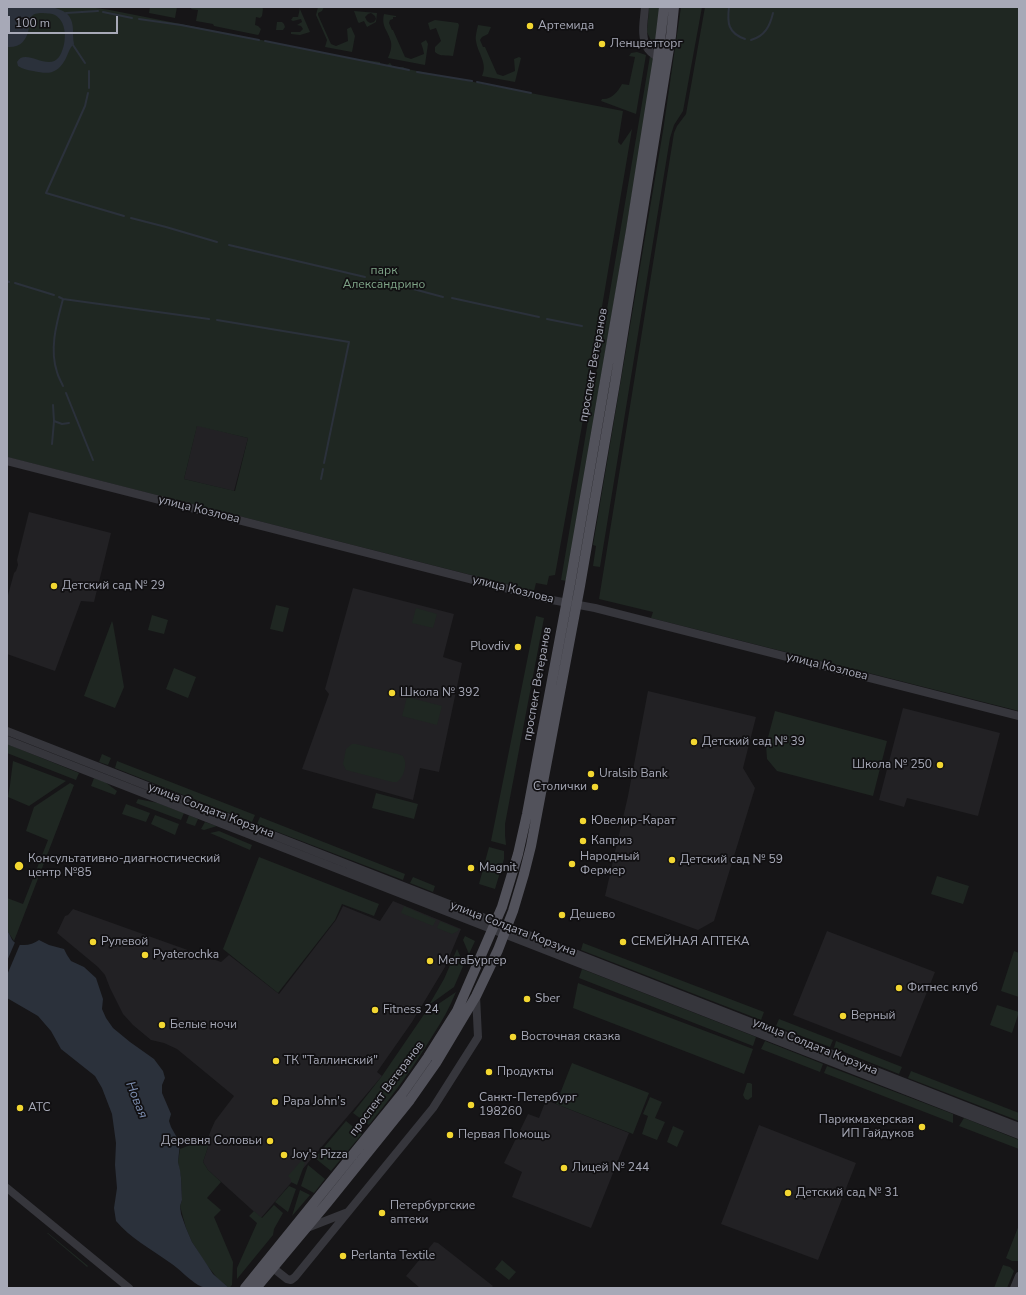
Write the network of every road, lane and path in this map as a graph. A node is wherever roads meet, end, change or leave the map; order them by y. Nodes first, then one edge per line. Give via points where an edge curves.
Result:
1 (645, 7) edge
2 (664, 7) edge
3 (674, 7) edge
4 (658, 58) junction
5 (7, 461) edge
6 (566, 603) junction
7 (576, 605) junction
8 (1019, 716) edge
9 (7, 731) edge
10 (7, 740) edge
11 (494, 925) junction
12 (506, 930) junction
13 (476, 996) junction
14 (1019, 1127) edge
15 (1019, 1135) edge
16 (7, 1188) edge
17 (349, 1212) junction
18 (306, 1228) junction
19 (269, 1265) junction
20 (1019, 1276) edge
21 (129, 1288) edge
22 (245, 1288) edge
23 (256, 1288) edge
24 (1014, 1288) edge

1 - 4 street via 645,42 648,50
2 - 4 main road, проспект Ветеранов
3 - 7 main road, проспект Ветеранов via 615,383
4 - 6 main road, проспект Ветеранов
5 - 6 street, улица Козлова
6 - 7 street, улица Козлова
6 - 11 main road, проспект Ветеранов via 527,814 518,854
7 - 8 street, улица Козлова
7 - 12 main road, проспект Ветеранов via 531,846
9 - 11 street, улица Солдата Корзуна
10 - 11 street, улица Солдата Корзуна
11 - 12 street, улица Солдата Корзуна
11 - 19 main road, проспект Ветеранов via 457,1011 428,1057
12 - 13 main road, проспект Ветеранов
12 - 14 street, улица Солдата Корзуна
12 - 15 street, улица Солдата Корзуна
13 - 17 street via 478,1037 432,1108
13 - 18 main road, проспект Ветеранов via 436,1063 410,1100
16 - 21 street
17 - 18 street
17 - 19 street via 291,1280
18 - 19 main road, проспект Ветеранов
19 - 22 main road, проспект Ветеранов
19 - 23 main road, проспект Ветеранов
20 - 24 street

